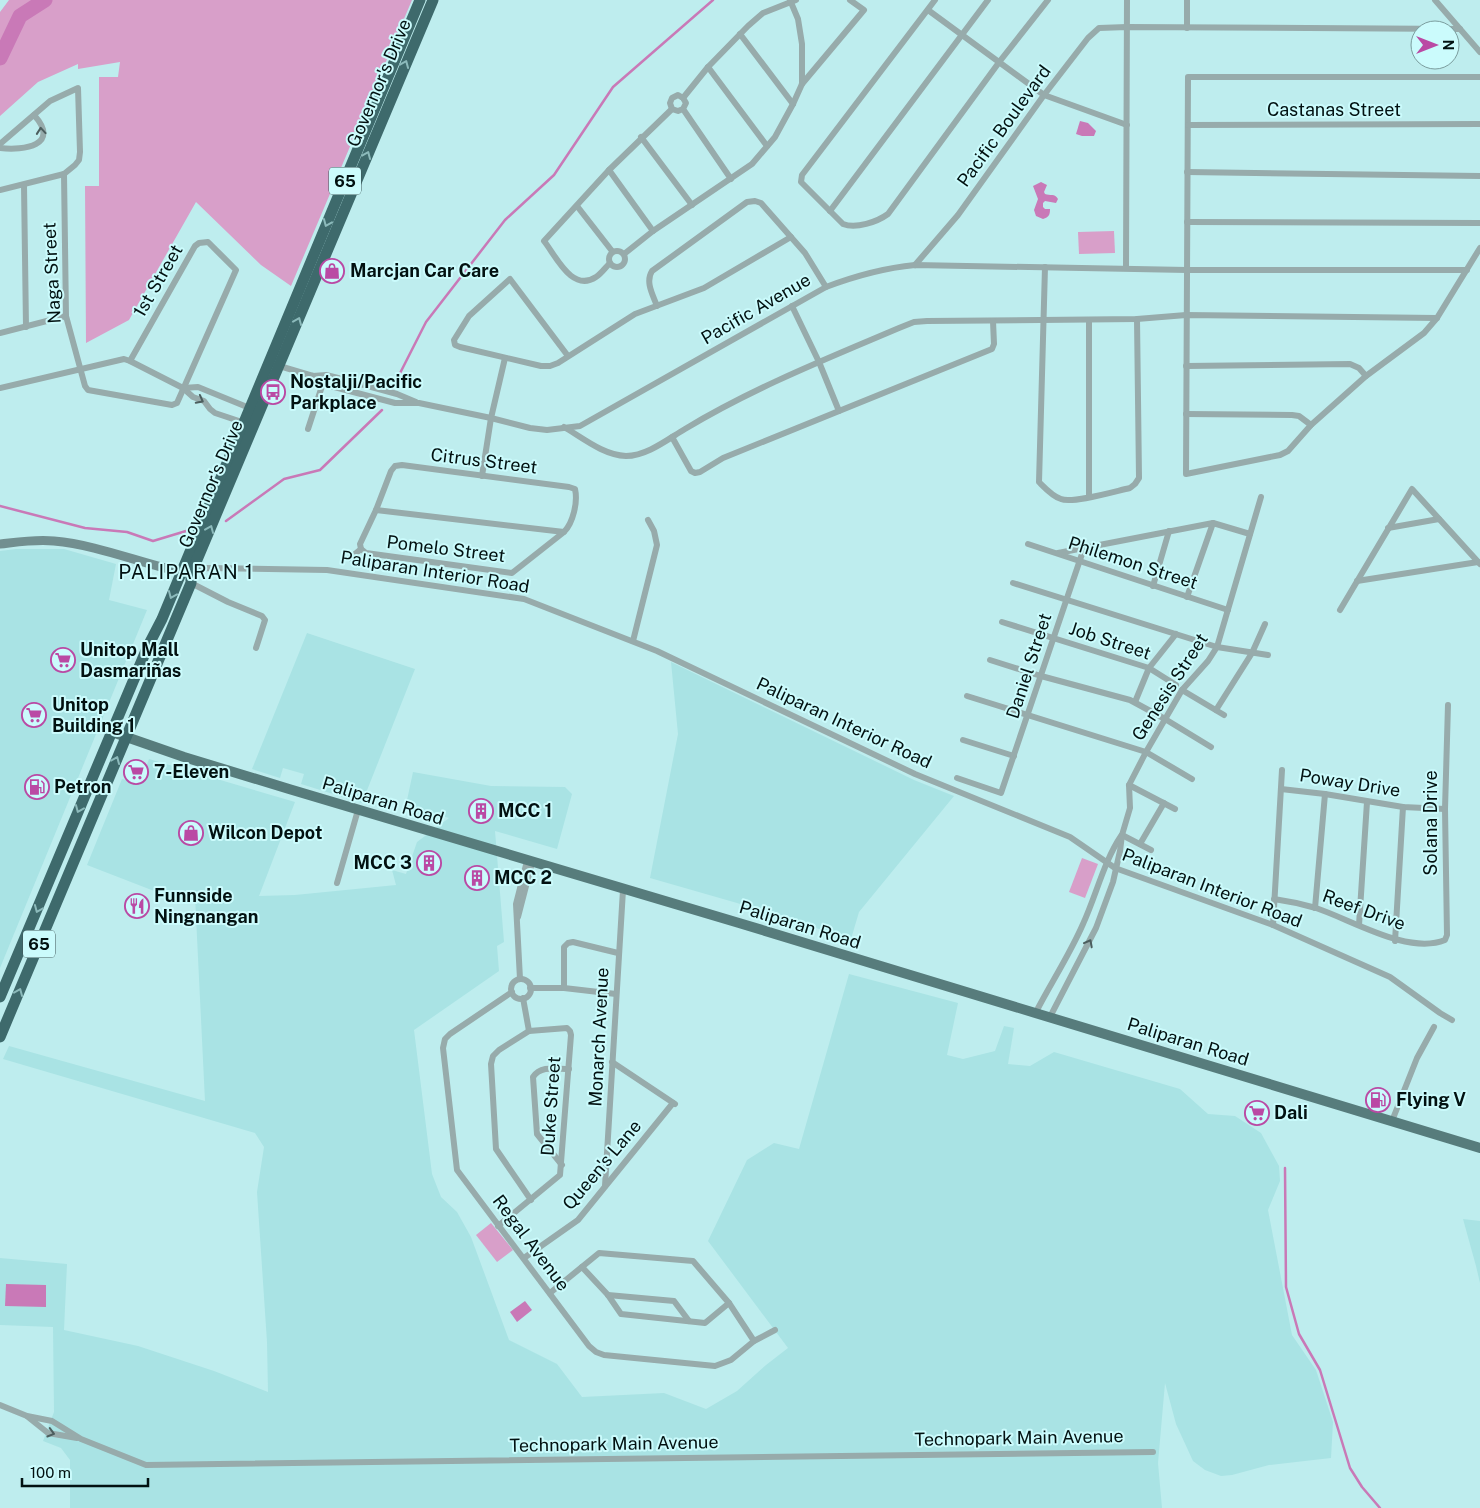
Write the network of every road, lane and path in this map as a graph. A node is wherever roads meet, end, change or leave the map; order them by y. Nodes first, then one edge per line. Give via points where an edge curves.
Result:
1 (420, 0) edge
2 (433, 0) edge
3 (850, 0) edge
4 (936, 0) edge
5 (988, 0) edge
6 (1048, 0) edge
7 (1127, 0) edge
8 (1187, 0) edge
9 (1435, 0) edge
10 (792, 1) edge
11 (928, 10) junction
12 (1453, 20) edge
13 (1128, 27) junction
14 (1187, 28) junction
15 (1410, 28) edge
16 (1460, 28) edge
17 (740, 34) junction
18 (963, 34) junction
19 (1480, 52) edge
20 (1000, 62) junction
21 (708, 67) junction
22 (1480, 76) edge
23 (802, 84) junction
24 (1044, 95) junction
25 (683, 98) junction
26 (794, 104) junction
27 (672, 109) junction
28 (684, 109) junction
29 (34, 115) junction
30 (1480, 124) edge
31 (1128, 125) junction
32 (1188, 125) junction
33 (641, 137) junction
34 (0, 144) edge
35 (767, 146) junction
36 (0, 148) edge
37 (609, 170) junction
38 (1187, 172) junction
39 (64, 174) junction
40 (1480, 176) edge
41 (731, 179) junction
42 (24, 185) junction
43 (0, 190) edge
44 (692, 205) junction
45 (577, 206) junction
46 (830, 211) junction
47 (1187, 222) junction
48 (1480, 223) edge
49 (654, 230) junction
50 (790, 237) junction
51 (1480, 248) edge
52 (612, 251) junction
53 (624, 254) junction
54 (610, 264) junction
55 (915, 265) junction
56 (1045, 267) junction
57 (1126, 268) junction
58 (1187, 270) junction
59 (1467, 270) junction
60 (826, 287) junction
61 (657, 306) junction
62 (792, 306) junction
63 (1186, 315) junction
64 (66, 316) junction
65 (1437, 318) junction
66 (1044, 319) junction
67 (1137, 319) junction
68 (1088, 320) junction
69 (993, 321) junction
70 (26, 327) junction
71 (0, 333) edge
72 (568, 356) junction
73 (505, 358) junction
74 (130, 361) junction
75 (819, 362) junction
76 (274, 364) junction
77 (1186, 366) junction
78 (80, 369) junction
79 (326, 375) junction
80 (313, 376) junction
81 (1366, 376) junction
82 (342, 379) junction
83 (323, 384) junction
84 (0, 388) edge
85 (183, 388) junction
86 (340, 388) junction
87 (384, 390) junction
88 (381, 399) junction
89 (419, 403) junction
90 (255, 410) junction
91 (839, 411) junction
92 (1186, 414) junction
93 (491, 418) junction
94 (249, 425) junction
95 (1311, 425) junction
96 (564, 427) junction
97 (308, 428) dead end
98 (672, 437) junction
99 (482, 476) junction
100 (575, 490) joint
101 (1089, 497) junction
102 (1261, 497) dead end
103 (376, 510) junction
104 (1439, 519) junction
105 (648, 520) dead end
106 (1213, 523) junction
107 (1388, 528) junction
108 (1169, 531) junction
109 (564, 532) junction
110 (1250, 534) junction
111 (0, 544) edge
112 (1028, 544) dead end
113 (361, 547) junction
114 (1084, 548) junction
115 (1056, 554) junction
116 (350, 558) dead end
117 (1079, 561) junction
118 (1479, 563) edge
119 (188, 576) junction
120 (1357, 581) junction
121 (1013, 583) dead end
122 (1153, 586) junction
123 (1188, 598) junction
124 (1066, 600) junction
125 (1228, 610) junction
126 (1340, 610) dead end
127 (1002, 622) dead end
128 (1265, 624) dead end
129 (1176, 634) junction
130 (1054, 638) junction
131 (633, 641) junction
132 (256, 648) dead end
133 (1217, 648) junction
134 (1252, 653) junction
135 (1268, 655) dead end
136 (990, 660) dead end
137 (1150, 668) junction
138 (1041, 676) junction
139 (1179, 688) junction
140 (967, 696) dead end
141 (1135, 702) junction
142 (1448, 705) dead end
143 (1216, 710) junction
144 (1029, 714) junction
145 (1224, 715) dead end
146 (1165, 718) junction
147 (112, 732) junction
148 (126, 738) junction
149 (964, 740) dead end
150 (1211, 747) dead end
151 (1146, 752) junction
152 (1014, 756) junction
153 (1282, 770) dead end
154 (957, 778) dead end
155 (1192, 779) dead end
156 (1129, 785) junction
157 (1280, 788) junction
158 (1325, 794) junction
159 (1367, 802) junction
160 (1164, 803) junction
161 (1403, 807) junction
162 (1445, 809) junction
163 (358, 810) junction
164 (1175, 810) dead end
165 (1122, 835) junction
166 (1140, 844) junction
167 (1151, 850) dead end
168 (529, 862) junction
169 (1107, 863) junction
170 (1115, 868) junction
171 (337, 883) dead end
172 (623, 890) junction
173 (1274, 899) junction
174 (1315, 908) junction
175 (1273, 925) junction
176 (1359, 925) junction
177 (1395, 940) junction
178 (1445, 940) joint
179 (618, 954) junction
180 (1065, 958) junction
181 (1077, 965) junction
182 (520, 979) junction
183 (530, 988) junction
184 (564, 988) junction
185 (512, 992) junction
186 (616, 994) junction
187 (0, 997) edge
188 (523, 998) junction
189 (1036, 1012) junction
190 (1050, 1017) junction
191 (1452, 1020) dead end
192 (1434, 1027) dead end
193 (530, 1031) junction
194 (0, 1037) edge
195 (612, 1062) junction
196 (569, 1069) junction
197 (1392, 1121) junction
198 (1480, 1148) edge
199 (562, 1164) junction
200 (605, 1186) junction
201 (531, 1200) junction
202 (498, 1226) junction
203 (524, 1258) junction
204 (582, 1267) junction
205 (550, 1293) junction
206 (608, 1295) junction
207 (729, 1303) junction
208 (689, 1321) junction
209 (775, 1330) dead end
210 (754, 1341) junction
211 (0, 1405) edge
212 (27, 1416) junction
213 (81, 1439) junction
214 (1153, 1452) dead end

1 -> 76 highway, Governor's Drive / 65
76 -> 2 highway, Governor's Drive / 65
3 - 23 street via 864,10
4 - 11 street
5 - 18 street
6 - 20 street
7 - 13 street
8 - 14 street
9 - 12 street
10 - 17 street via 763,13
10 - 23 street via 802,44
11 - 18 street
11 - 46 street via 802,175 801,182
13 - 14 street, Pacific Boulevard
13 - 24 street, Pacific Boulevard via 1099,28
13 - 31 street
14 - 15 street, Pacific Boulevard
16 - 19 street
17 - 21 street
17 - 26 street
18 - 20 street
18 - 46 street
20 - 24 street
20 - 46 street via 888,214 880,220 849,226
21 - 25 street
21 - 35 street
22 - 32 street via 1188,77
23 - 26 street
24 - 31 street
24 - 55 street, Pacific Boulevard via 958,214
25 - 27 street via 678,95 672,98
25 - 28 street via 686,103
26 - 35 street
27 - 28 street
27 - 33 street
28 - 41 street
29 - 34 street
36 -> 29 street via 13,150 42,141 43,129
29 - 39 street via 50,101 78,88 79,160
30 - 32 street, Castanas Street
31 - 57 street
32 - 38 street
33 - 37 street
33 - 44 street
35 - 41 street via 752,164
37 - 45 street
37 - 49 street
38 - 40 street
38 - 47 street
39 - 42 street
39 - 64 street, Naga Street
41 - 44 street
42 - 43 street
42 - 70 street
44 - 49 street
45 - 52 street
45 - 54 street via 544,241 570,276 578,281 596,277
47 - 48 street
47 - 58 street
49 - 53 street
50 - 60 street via 805,253
50 - 61 street via 704,288
50 - 61 street via 761,203 747,202 652,271 648,282
51 - 59 street
52 - 53 street
52 - 54 street via 608,257
53 - 54 street via 626,260 622,266
55 - 56 street, Pacific Avenue
55 - 60 street, Pacific Avenue via 885,268
56 - 57 street, Pacific Avenue
56 - 66 street
57 - 58 street, Pacific Avenue
58 - 59 street, Pacific Avenue
58 - 63 street
59 - 65 street
60 - 62 street, Pacific Avenue
61 - 72 street via 635,314
62 - 75 street
62 - 96 street, Pacific Avenue via 592,420 580,426
63 - 65 street
63 - 67 street
63 - 77 street
64 - 70 street
64 - 78 street, Naga Street
65 - 81 street via 1424,333
66 - 68 street
66 - 69 street
66 - 101 street via 1040,482 1062,500
67 - 68 street
67 - 101 street via 1138,478 1130,488
68 - 101 street
69 - 75 street via 914,322
69 - 91 street via 992,349
70 - 71 street
72 - 73 street via 550,366
72 - 73 street via 510,279 469,316 454,340 460,347
73 - 93 street
74 - 78 street via 124,359
74 - 85 street
74 - 85 street, 1st Street via 195,246 208,242 236,270
75 - 91 street
75 - 98 street via 765,385
76 - 80 street, Pacific Avenue
76 - 90 highway, Governor's Drive / 65
77 - 81 street via 1350,364
77 - 92 street
78 - 84 street
78 - 85 street, Naga Street via 85,386 92,391 172,405 177,403
79 - 80 street, Pacific Avenue
79 - 82 street, Pacific Avenue
79 - 83 street
80 - 83 street, Pacific Avenue
81 - 95 street
82 - 86 street
82 - 87 street, Pacific Avenue
83 - 86 street, Pacific Avenue
83 - 97 street
85 - 90 street via 198,387
85 -> 94 street via 204,401 215,413
86 - 88 street, Pacific Avenue
87 - 88 street
87 - 89 street, Pacific Avenue
88 - 89 street, Pacific Avenue via 395,403
89 - 93 street, Pacific Avenue
90 - 94 highway, Governor's Drive / 65
91 - 98 street via 694,473
92 - 95 street via 1292,415
92 - 95 street via 1186,474 1280,456
93 - 96 street, Pacific Avenue via 530,428
93 - 99 street
94 - 119 highway, Governor's Drive / 65
96 - 98 street via 602,450 627,456 640,454
99 - 100 street, Citrus Street
99 - 103 street, Citrus Street via 396,466
100 - 109 street, Pomelo Street via 570,526
102 - 110 street, Genesis Street
103 - 109 street
103 - 113 street
104 - 107 street
104 - 107 street via 1412,489
104 - 118 street
105 - 131 street via 657,545
106 - 108 street
106 - 110 street
106 - 123 street
107 - 120 street
108 - 114 street
108 - 122 street
109 - 113 street, Pomelo Street via 512,573 366,553
110 - 125 street, Genesis Street
111 - 119 main road via 52,540 72,543
112 - 115 street, Philemon Street
113 - 116 street
114 - 115 street
114 - 117 street, Daniel Street
115 - 117 street, Philemon Street
117 - 122 street, Philemon Street
117 - 124 street, Daniel Street
118 - 120 street
119 - 131 street, Paliparan Interior Road via 207,568 327,570 524,599
119 - 132 street via 228,602 262,616 265,620
119 -> 147 highway, Governor's Drive / 65
119 - 148 highway, Governor's Drive / 65
120 - 126 street
121 - 124 street
122 - 123 street, Philemon Street
123 - 125 street, Philemon Street
124 - 129 street
124 - 130 street, Daniel Street
125 - 133 street, Genesis Street
127 - 130 street, Job Street
128 - 134 street
129 - 133 street
129 - 137 street
130 - 137 street, Job Street
130 - 138 street, Daniel Street
131 - 169 street, Paliparan Interior Road via 915,774 1070,837
133 - 134 street
133 - 139 street, Genesis Street
134 - 135 street
134 - 143 street
136 - 138 street
137 - 139 street, Job Street
137 - 141 street
138 - 141 street
138 - 144 street, Daniel Street
139 - 143 street, Job Street
139 - 146 street, Genesis Street
140 - 144 street
141 - 146 street
142 - 162 street, Solana Drive
143 - 145 street, Job Street
144 - 151 street
144 - 152 street, Daniel Street
146 - 150 street
146 - 151 street, Genesis Street
147 - 148 main road, Paliparan Road
147 -> 187 highway, Governor's Drive / 65
148 - 163 main road, Paliparan Road
194 -> 148 highway, Governor's Drive / 65
149 - 152 street
151 - 155 street
151 - 156 street, Genesis Street
152 - 154 street, Daniel Street via 1001,793
153 - 157 street
156 - 160 street
156 - 165 street, Genesis Street via 1130,808
157 - 158 street, Poway Drive
157 - 173 street
158 - 159 street, Poway Drive
158 - 174 street
159 - 161 street, Poway Drive
159 - 176 street
160 - 164 street
160 - 166 street
161 - 162 street, Poway Drive
161 - 177 street
162 - 178 street, Solana Drive
163 - 168 main road, Paliparan Road
163 - 171 street
165 - 166 street
165 - 169 street, Genesis Street
165 - 170 street, Genesis Street
166 - 167 street
168 - 172 main road, Paliparan Road
168 - 182 street via 516,904
169 - 170 street, Paliparan Interior Road
169 - 180 street, Genesis Street via 1083,926
170 - 175 street, Paliparan Interior Road
181 -> 170 street, Genesis Street via 1096,928
172 - 179 street, Monarch Avenue
172 - 189 main road, Paliparan Road
173 - 174 street, Reef Drive
173 - 175 street
174 - 176 street, Reef Drive
175 - 191 street, Paliparan Interior Road via 1390,977
176 - 177 street, Reef Drive
177 - 178 street, Reef Drive via 1422,943
179 - 184 street via 568,943 564,947
179 - 186 street, Monarch Avenue
180 - 181 street
180 - 189 street, Genesis Street
181 - 190 street, Genesis Street
182 - 183 street
182 - 185 street via 512,985
183 - 184 street
183 - 188 street via 528,996
184 - 186 street
185 - 188 street
185 - 202 street, Regal Avenue via 450,1034 443,1048 457,1170
186 - 195 street, Monarch Avenue
188 - 193 street
189 - 190 main road, Paliparan Road
190 - 197 main road, Paliparan Road
192 - 197 street via 1417,1058
193 - 196 street, Duke Street via 567,1028 570,1031
193 - 201 street via 499,1050 491,1064 496,1149
195 - 200 street, Monarch Avenue
195 - 200 street, Queen's Lane via 674,1104
196 - 199 street, Duke Street
196 - 199 street via 542,1069 533,1077 538,1134
197 - 198 main road, Paliparan Road
199 - 201 street, Duke Street via 560,1175
200 - 203 street, Queen's Lane via 578,1220
201 - 202 street, Duke Street
202 - 203 street, Regal Avenue
203 - 205 street, Regal Avenue
204 - 205 street
204 - 206 street
204 - 207 street via 599,1253 693,1261
205 - 210 street, Regal Avenue via 589,1346 604,1355 715,1366 731,1360
206 - 208 street via 674,1301
206 - 208 street via 621,1314
207 - 208 street via 705,1323
207 - 210 street
209 - 210 street, Regal Avenue
211 - 212 street, Technopark Main Avenue
212 - 213 street, Technopark Main Avenue via 52,1422
212 -> 213 street, Technopark Main Avenue via 48,1433
213 - 214 street, Technopark Main Avenue via 146,1465

